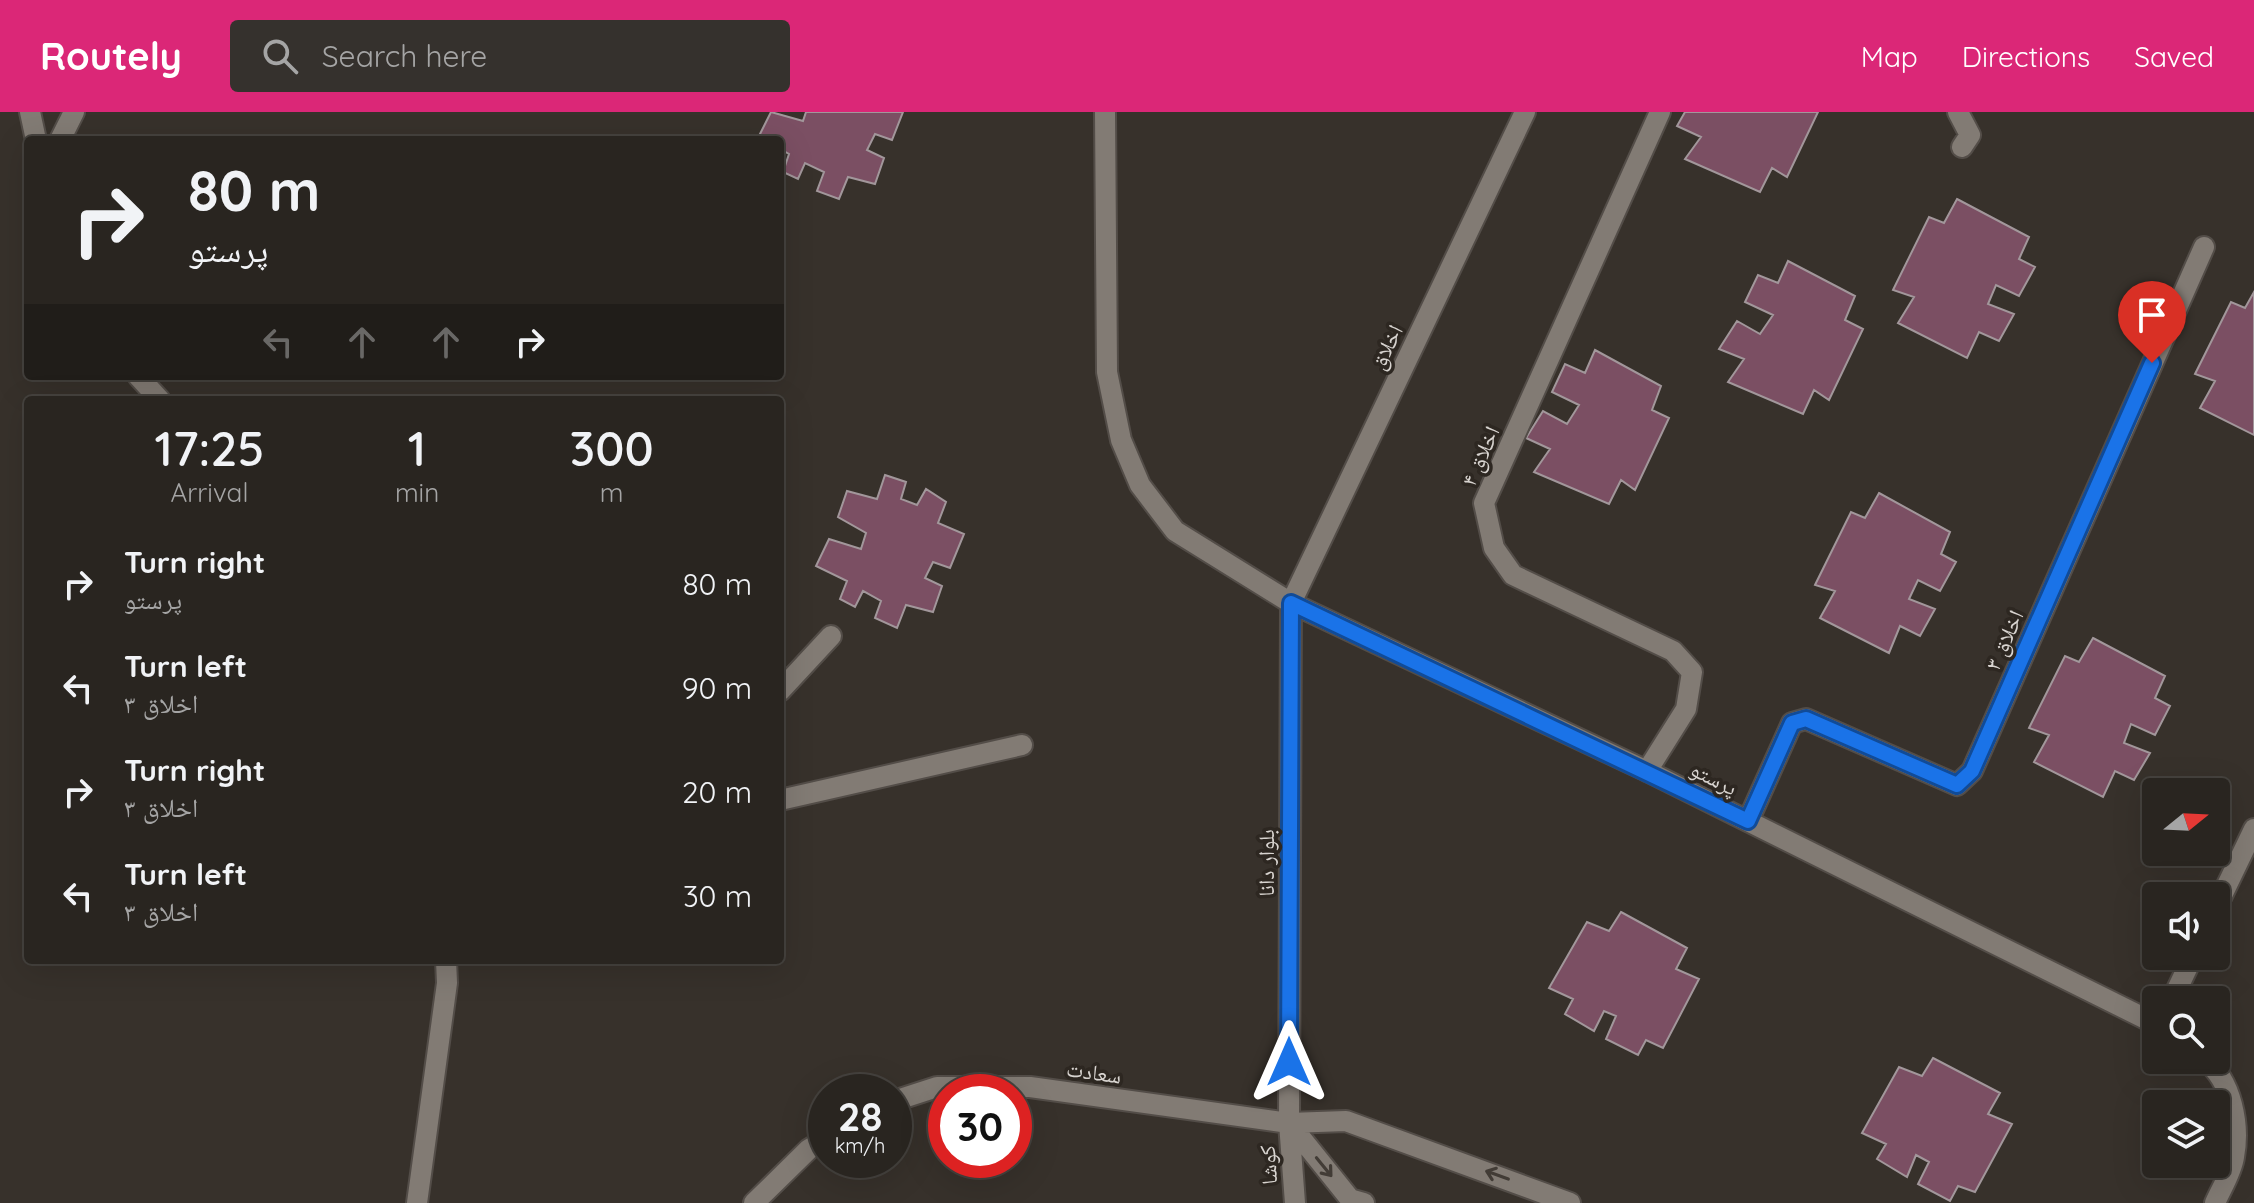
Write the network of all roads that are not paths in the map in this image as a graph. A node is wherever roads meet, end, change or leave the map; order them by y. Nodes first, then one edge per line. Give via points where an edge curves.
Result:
1 (30, 112) edge
2 (74, 112) edge
3 (1105, 112) edge
4 (1525, 112) edge
5 (1660, 112) edge
6 (1958, 112) edge
7 (35, 136) edge
8 (62, 136) edge
9 (1962, 147) dead end
10 (2204, 247) dead end
11 (142, 380) edge
12 (156, 396) edge
13 (1291, 603) junction
14 (831, 636) dead end
15 (784, 687) edge
16 (1022, 745) dead end
17 (1647, 771) junction
18 (784, 799) edge
19 (1748, 821) junction
20 (2254, 829) edge
21 (2229, 882) edge
22 (446, 964) edge
23 (2142, 1017) edge
24 (2218, 1074) edge
25 (912, 1095) edge
26 (1289, 1123) junction
27 (808, 1150) edge
28 (417, 1203) edge
29 (754, 1203) edge
30 (1295, 1203) edge
31 (1364, 1203) edge
32 (1570, 1203) edge
33 (2215, 1203) edge

1 - 7 street
2 - 8 street
3 - 13 street, پرستو via 1107,372 1121,440 1140,485 1175,531
4 - 13 street, اخلاق
5 - 17 street, اخلاق ۴ via 1484,503 1494,548 1513,575 1673,651 1692,672 1686,709
6 - 9 street via 1970,135
10 - 19 street, اخلاق ۳ via 1972,771 1957,785 1806,719 1792,723
11 - 12 street
13 - 17 street, پرستو
13 - 26 street, بلوار دانا
14 - 15 street
16 - 18 street
17 - 19 street, پرستو
19 - 23 street, پرستو
20 - 21 street
22 - 28 street
24 - 33 street via 2234,1107 2234,1158
25 - 26 street, سعادت via 937,1087 1030,1087
26 - 30 street, کوشا
26 -> 31 street via 1350,1199
32 -> 26 street via 1346,1121
27 - 29 street

